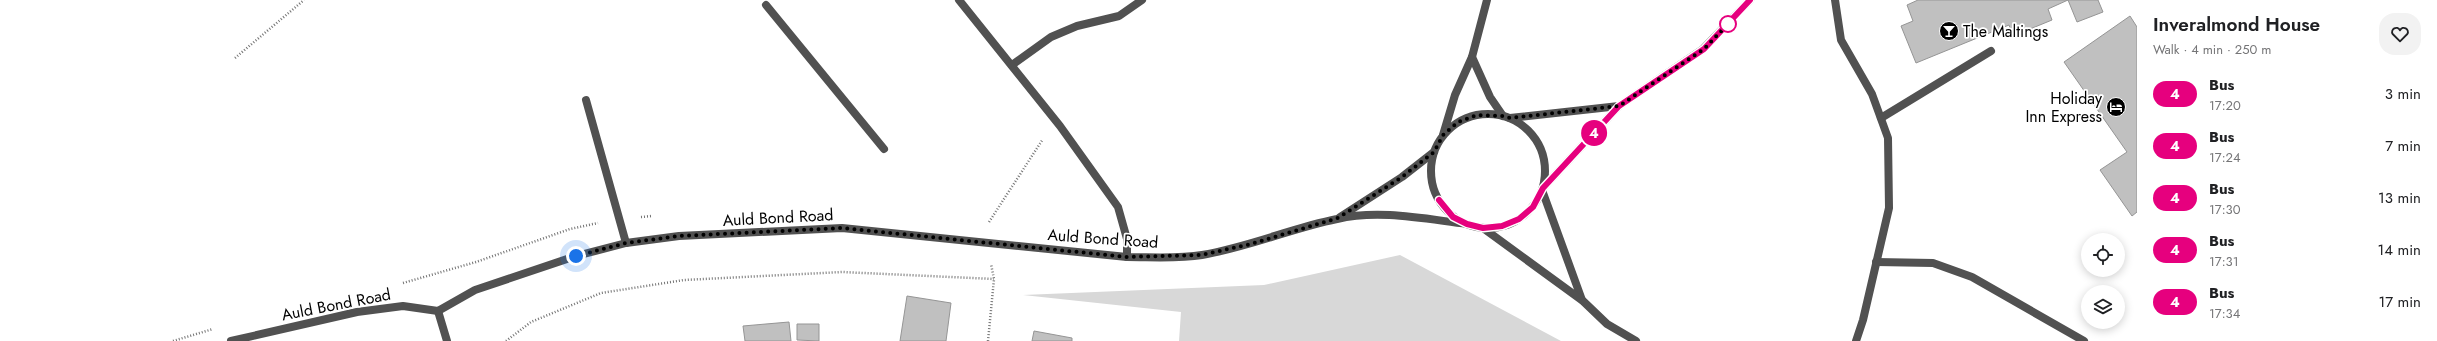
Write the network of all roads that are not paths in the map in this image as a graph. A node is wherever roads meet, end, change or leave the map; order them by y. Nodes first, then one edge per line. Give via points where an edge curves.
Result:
1 (959, 0) edge
2 (1142, 0) edge
3 (1487, 0) edge
4 (1750, 0) edge
5 (1835, 0) edge
6 (766, 5) dead end
7 (1991, 51) dead end
8 (1472, 57) junction
9 (1012, 65) junction
10 (586, 100) dead end
11 (1619, 106) junction
12 (1507, 117) junction
13 (1880, 118) junction
14 (1443, 135) junction
15 (884, 149) dead end
16 (1434, 152) junction
17 (1542, 189) junction
18 (1338, 218) junction
19 (1467, 224) junction
20 (1483, 228) junction
21 (626, 243) junction
22 (1127, 257) junction
23 (1876, 262) junction
24 (1583, 301) junction
25 (438, 311) junction
26 (231, 341) edge
27 (447, 341) edge
28 (1636, 341) edge
29 (1856, 341) edge
30 (2084, 341) edge

1 - 9 street
2 - 9 street via 1119,16 1077,26 1051,37
3 - 8 street
4 - 11 street, Auld Bond Road via 1704,49
5 - 13 street via 1841,40 1872,94
6 - 15 street
7 - 13 street
8 - 12 street via 1490,97
8 - 14 street via 1455,95
9 - 22 street via 1118,207 1127,239
10 - 21 street
11 - 12 street, Auld Bond Road
11 - 17 street, Auld Bond Road
12 - 14 street, Auld Bond Road via 1477,115 1458,122
12 - 17 street, Auld Bond Road via 1525,127 1540,146 1545,163
13 - 23 street via 1888,138 1890,185 1889,208
14 - 16 street, Auld Bond Road
16 - 18 street, Auld Bond Road via 1402,177
16 - 19 street, Auld Bond Road via 1431,167 1432,184 1439,200 1453,217
17 - 20 street, Auld Bond Road via 1533,207 1519,219 1502,226
17 - 24 street
18 - 19 street, Auld Bond Road via 1381,215
18 - 22 street, Auld Bond Road via 1251,244 1201,255
19 - 20 street, Auld Bond Road
20 - 24 street
21 - 22 street, Auld Bond Road via 679,236 842,228
21 - 25 street, Auld Bond Road via 576,256 475,290
23 - 29 street via 1864,320
23 - 30 street via 1933,263 1972,277
24 - 28 street via 1607,324
25 - 26 street, Auld Bond Road via 404,306 357,312
25 - 27 street

